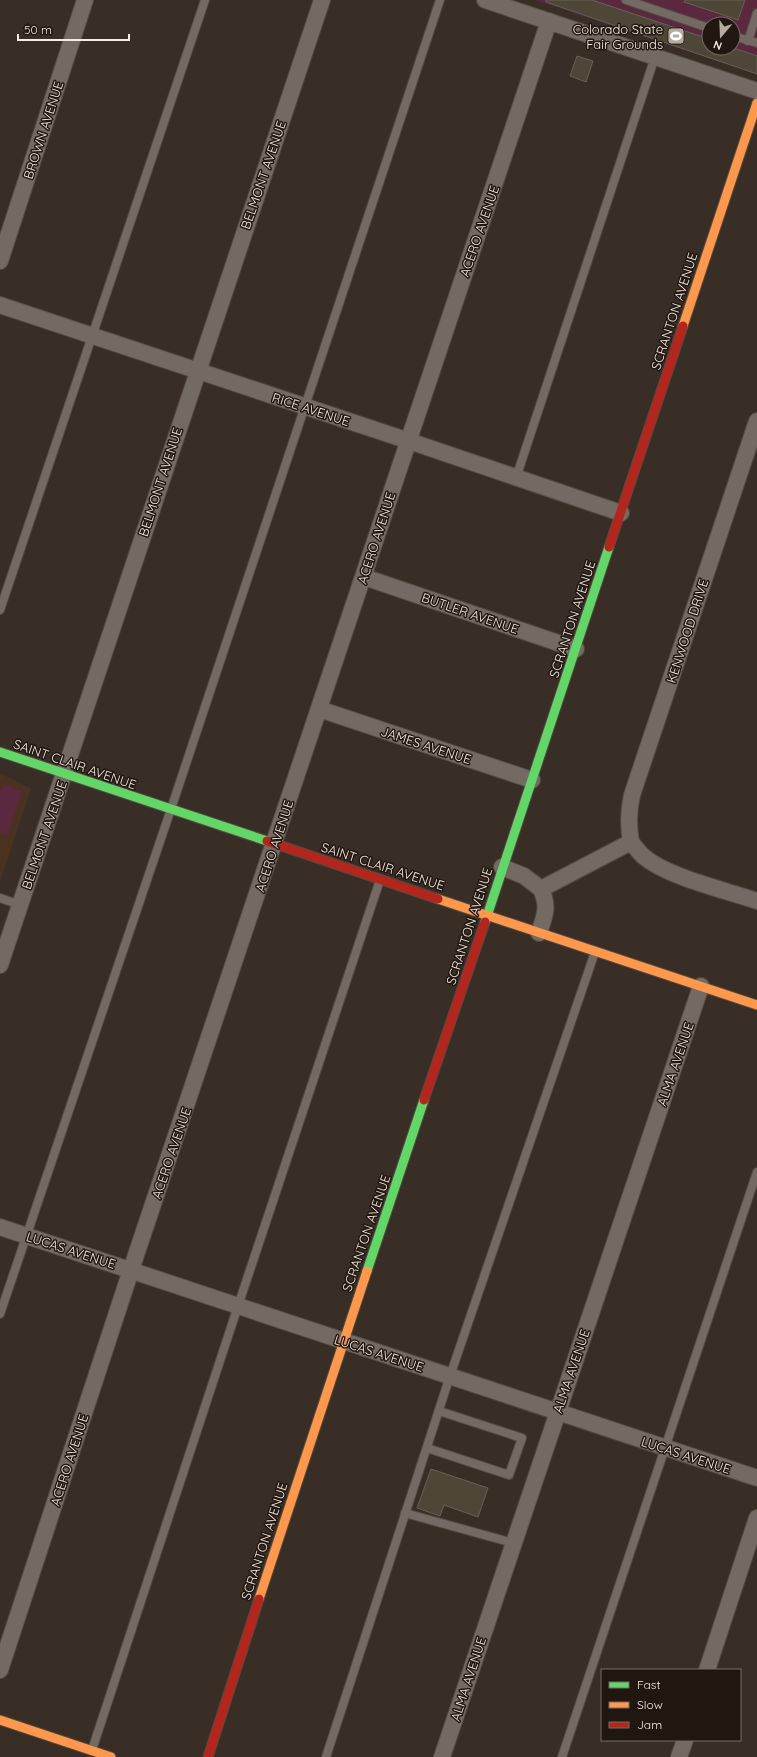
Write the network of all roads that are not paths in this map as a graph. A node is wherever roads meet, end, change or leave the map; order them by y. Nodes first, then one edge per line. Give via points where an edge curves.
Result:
1 (85, 0) edge
2 (205, 0) edge
3 (322, 0) edge
4 (440, 0) edge
5 (485, 0) edge
6 (626, 0) edge
7 (757, 14) edge
8 (549, 21) junction
9 (701, 25) edge
10 (741, 38) edge
11 (748, 40) junction
12 (757, 44) edge
13 (655, 57) junction
14 (757, 91) edge
15 (757, 104) edge
16 (751, 141) edge
17 (0, 261) edge
18 (0, 305) edge
19 (92, 336) junction
20 (197, 370) junction
21 (304, 407) junction
22 (757, 421) edge
23 (409, 441) junction
24 (516, 478) junction
25 (621, 513) junction
26 (364, 577) junction
27 (0, 610) edge
28 (576, 649) junction
29 (320, 709) junction
30 (0, 752) edge
31 (64, 774) junction
32 (532, 780) junction
33 (171, 809) junction
34 (631, 842) junction
35 (275, 844) junction
36 (502, 867) junction
37 (380, 879) junction
38 (541, 889) junction
39 (0, 898) edge
40 (757, 901) edge
41 (20, 905) junction
42 (487, 915) junction
43 (539, 933) junction
44 (595, 952) junction
45 (0, 965) edge
46 (701, 986) junction
47 (757, 1005) edge
48 (757, 1172) edge
49 (0, 1227) edge
50 (25, 1235) junction
51 (131, 1270) junction
52 (238, 1306) junction
53 (0, 1314) edge
54 (343, 1341) junction
55 (450, 1376) junction
56 (439, 1411) junction
57 (557, 1412) junction
58 (427, 1448) junction
59 (664, 1448) junction
60 (757, 1478) edge
61 (406, 1513) junction
62 (757, 1518) edge
63 (513, 1543) junction
64 (708, 1669) edge
65 (0, 1670) edge
66 (0, 1720) edge
67 (685, 1741) edge
68 (91, 1754) edge
69 (111, 1757) edge
70 (208, 1757) edge
71 (326, 1757) edge
72 (442, 1757) edge
73 (562, 1757) edge
74 (679, 1757) edge

1 - 17 street, BROWN AVENUE
2 - 19 lane
3 - 20 street, BELMONT AVENUE
4 - 21 lane
5 - 8 street
6 - 9 lane
7 - 11 lane
8 - 13 street
8 - 23 street, ACERO AVENUE
10 - 11 lane
11 - 12 lane
13 - 14 street
13 - 24 lane
15 - 16 street, SCRANTON AVENUE
16 - 25 street, SCRANTON AVENUE
18 - 19 street, RICE AVENUE
19 - 20 street, RICE AVENUE
19 - 27 lane
20 - 21 street, RICE AVENUE
20 - 31 street, BELMONT AVENUE
21 - 23 street, RICE AVENUE
21 - 33 lane
22 - 34 street, KENWOOD DRIVE via 632,795 628,827
23 - 24 street, RICE AVENUE
23 - 26 street, ACERO AVENUE
24 - 25 street, RICE AVENUE
25 - 28 street, SCRANTON AVENUE
26 - 28 street, BUTLER AVENUE
26 - 29 street, ACERO AVENUE
28 - 32 street, SCRANTON AVENUE
29 - 32 street, JAMES AVENUE
29 - 35 street, ACERO AVENUE
30 - 31 street, SAINT CLAIR AVENUE
31 - 33 street, SAINT CLAIR AVENUE
31 - 41 street, BELMONT AVENUE
32 - 36 street, SCRANTON AVENUE
33 - 35 street, SAINT CLAIR AVENUE
33 - 50 lane
34 - 38 street
34 - 40 street via 644,856 674,874
35 - 37 street, SAINT CLAIR AVENUE
35 - 51 street, ACERO AVENUE
36 - 38 street via 524,876
36 - 42 street, SCRANTON AVENUE
37 - 42 street, SAINT CLAIR AVENUE
37 - 52 lane
38 - 43 street via 546,900 546,910
39 - 41 lane
41 - 45 street, BELMONT AVENUE
42 - 43 street, SAINT CLAIR AVENUE
42 - 54 street, SCRANTON AVENUE
43 - 44 street, SAINT CLAIR AVENUE
44 - 46 street, SAINT CLAIR AVENUE
44 - 55 lane
46 - 47 street, SAINT CLAIR AVENUE
46 - 57 street, ALMA AVENUE
48 - 59 lane
49 - 50 street, LUCAS AVENUE
50 - 51 street, LUCAS AVENUE
50 - 53 lane
51 - 52 street, LUCAS AVENUE
51 - 65 street, ACERO AVENUE
52 - 54 street, LUCAS AVENUE
52 - 68 lane
54 - 55 street, LUCAS AVENUE
54 - 70 street, SCRANTON AVENUE
55 - 56 lane
55 - 57 street, LUCAS AVENUE
56 - 58 lane
56 - 58 lane via 522,1438 509,1475
57 - 59 street, LUCAS AVENUE
57 - 63 street, ALMA AVENUE
58 - 61 lane
59 - 60 street, LUCAS AVENUE
59 - 73 lane
61 - 63 lane
61 - 71 lane
62 - 64 street
63 - 72 street, ALMA AVENUE
66 - 68 street
67 - 74 street
68 - 69 street

